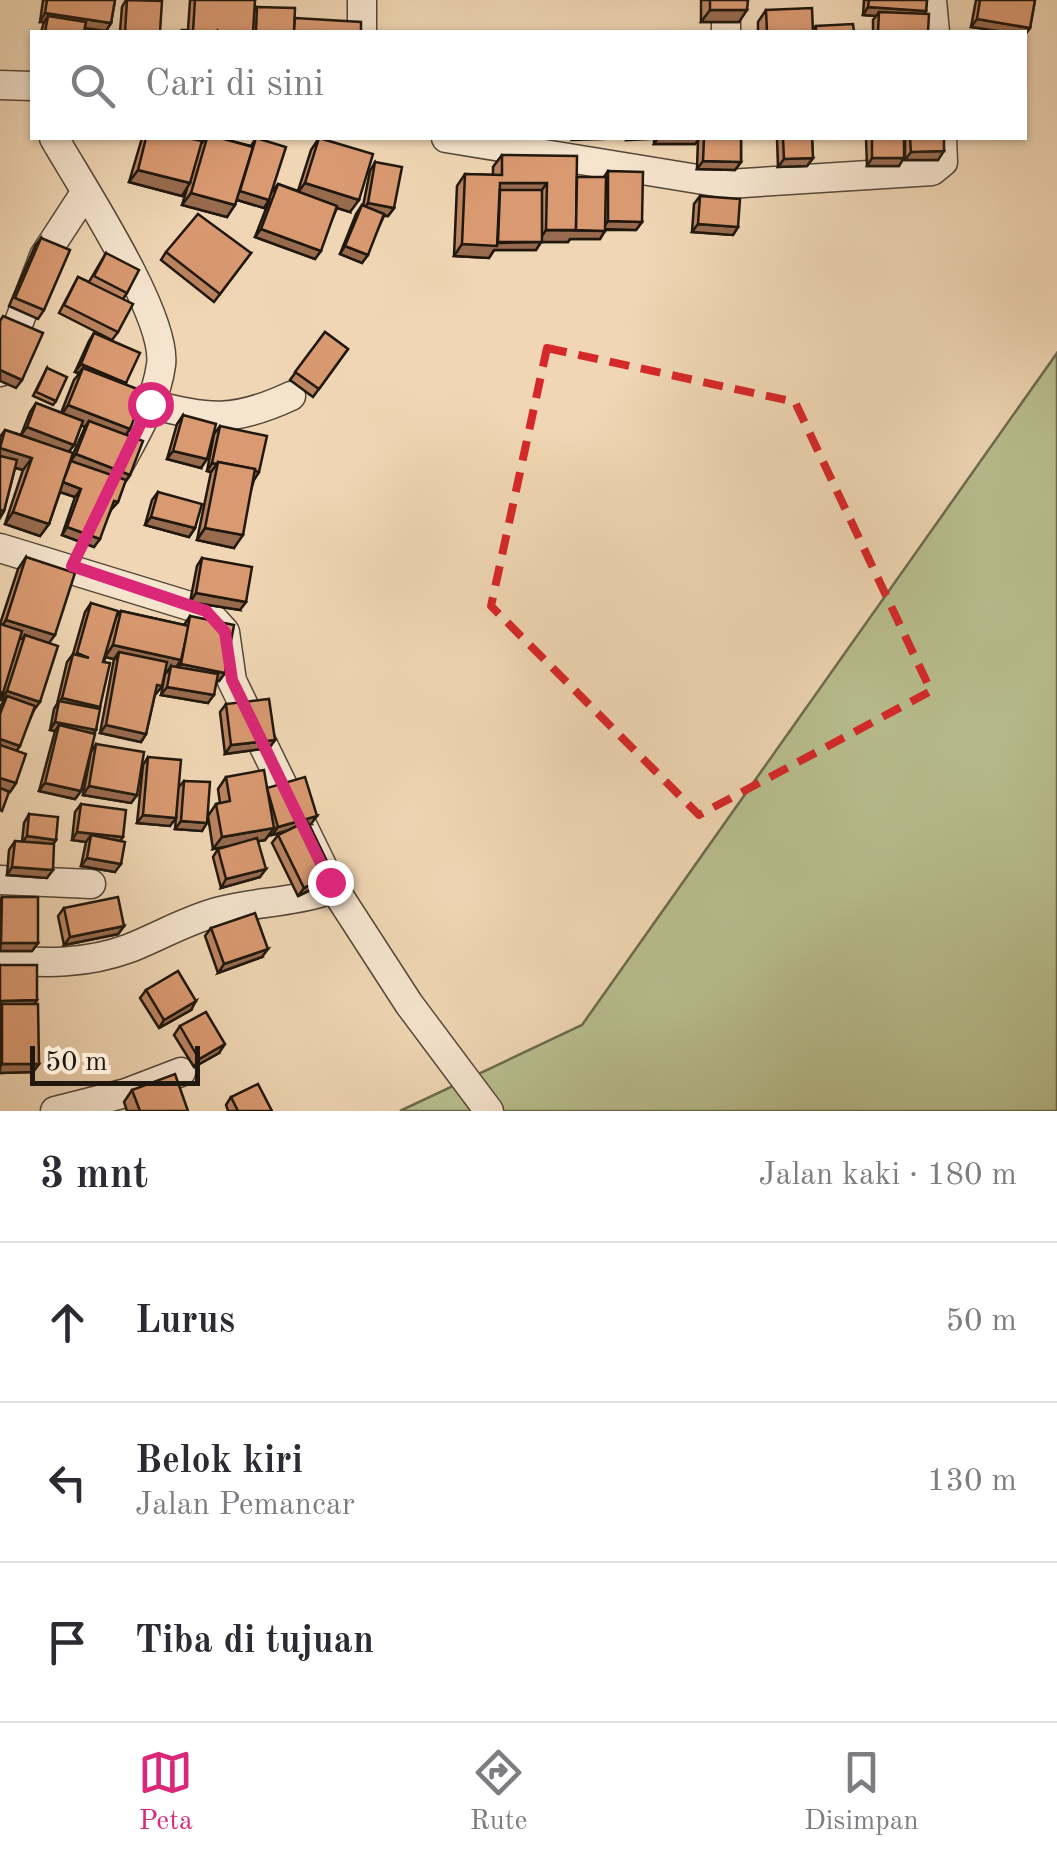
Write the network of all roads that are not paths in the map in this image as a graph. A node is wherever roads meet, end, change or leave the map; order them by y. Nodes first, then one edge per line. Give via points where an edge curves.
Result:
1 (362, 0) edge
2 (726, 0) edge
3 (932, 0) edge
4 (362, 30) edge
5 (726, 30) edge
6 (935, 30) edge
7 (55, 140) edge
8 (458, 140) edge
9 (942, 140) edge
10 (728, 153) edge
11 (728, 184) junction
12 (85, 194) junction
13 (0, 372) edge
14 (290, 396) dead end
15 (150, 404) junction
16 (106, 490) edge
17 (0, 548) edge
18 (76, 559) junction
19 (60, 602) edge
20 (0, 880) edge
21 (330, 882) junction
22 (90, 884) dead end
23 (0, 959) edge
24 (181, 1072) dead end
25 (55, 1111) edge
26 (490, 1111) edge

1 - 4 street
2 - 5 street
3 - 6 street
7 - 12 street
8 - 11 street
9 - 11 street via 943,162 932,171
10 - 11 street
12 - 13 street via 44,256
12 - 15 street via 156,323 162,363
14 - 15 street via 212,419
15 - 16 street
17 - 18 street
18 - 19 street
18 - 21 street via 206,611 225,632 232,680
20 - 22 street
21 - 23 street via 324,892 291,902 180,922 102,957 50,964
21 - 26 street via 409,1004
24 - 25 street

